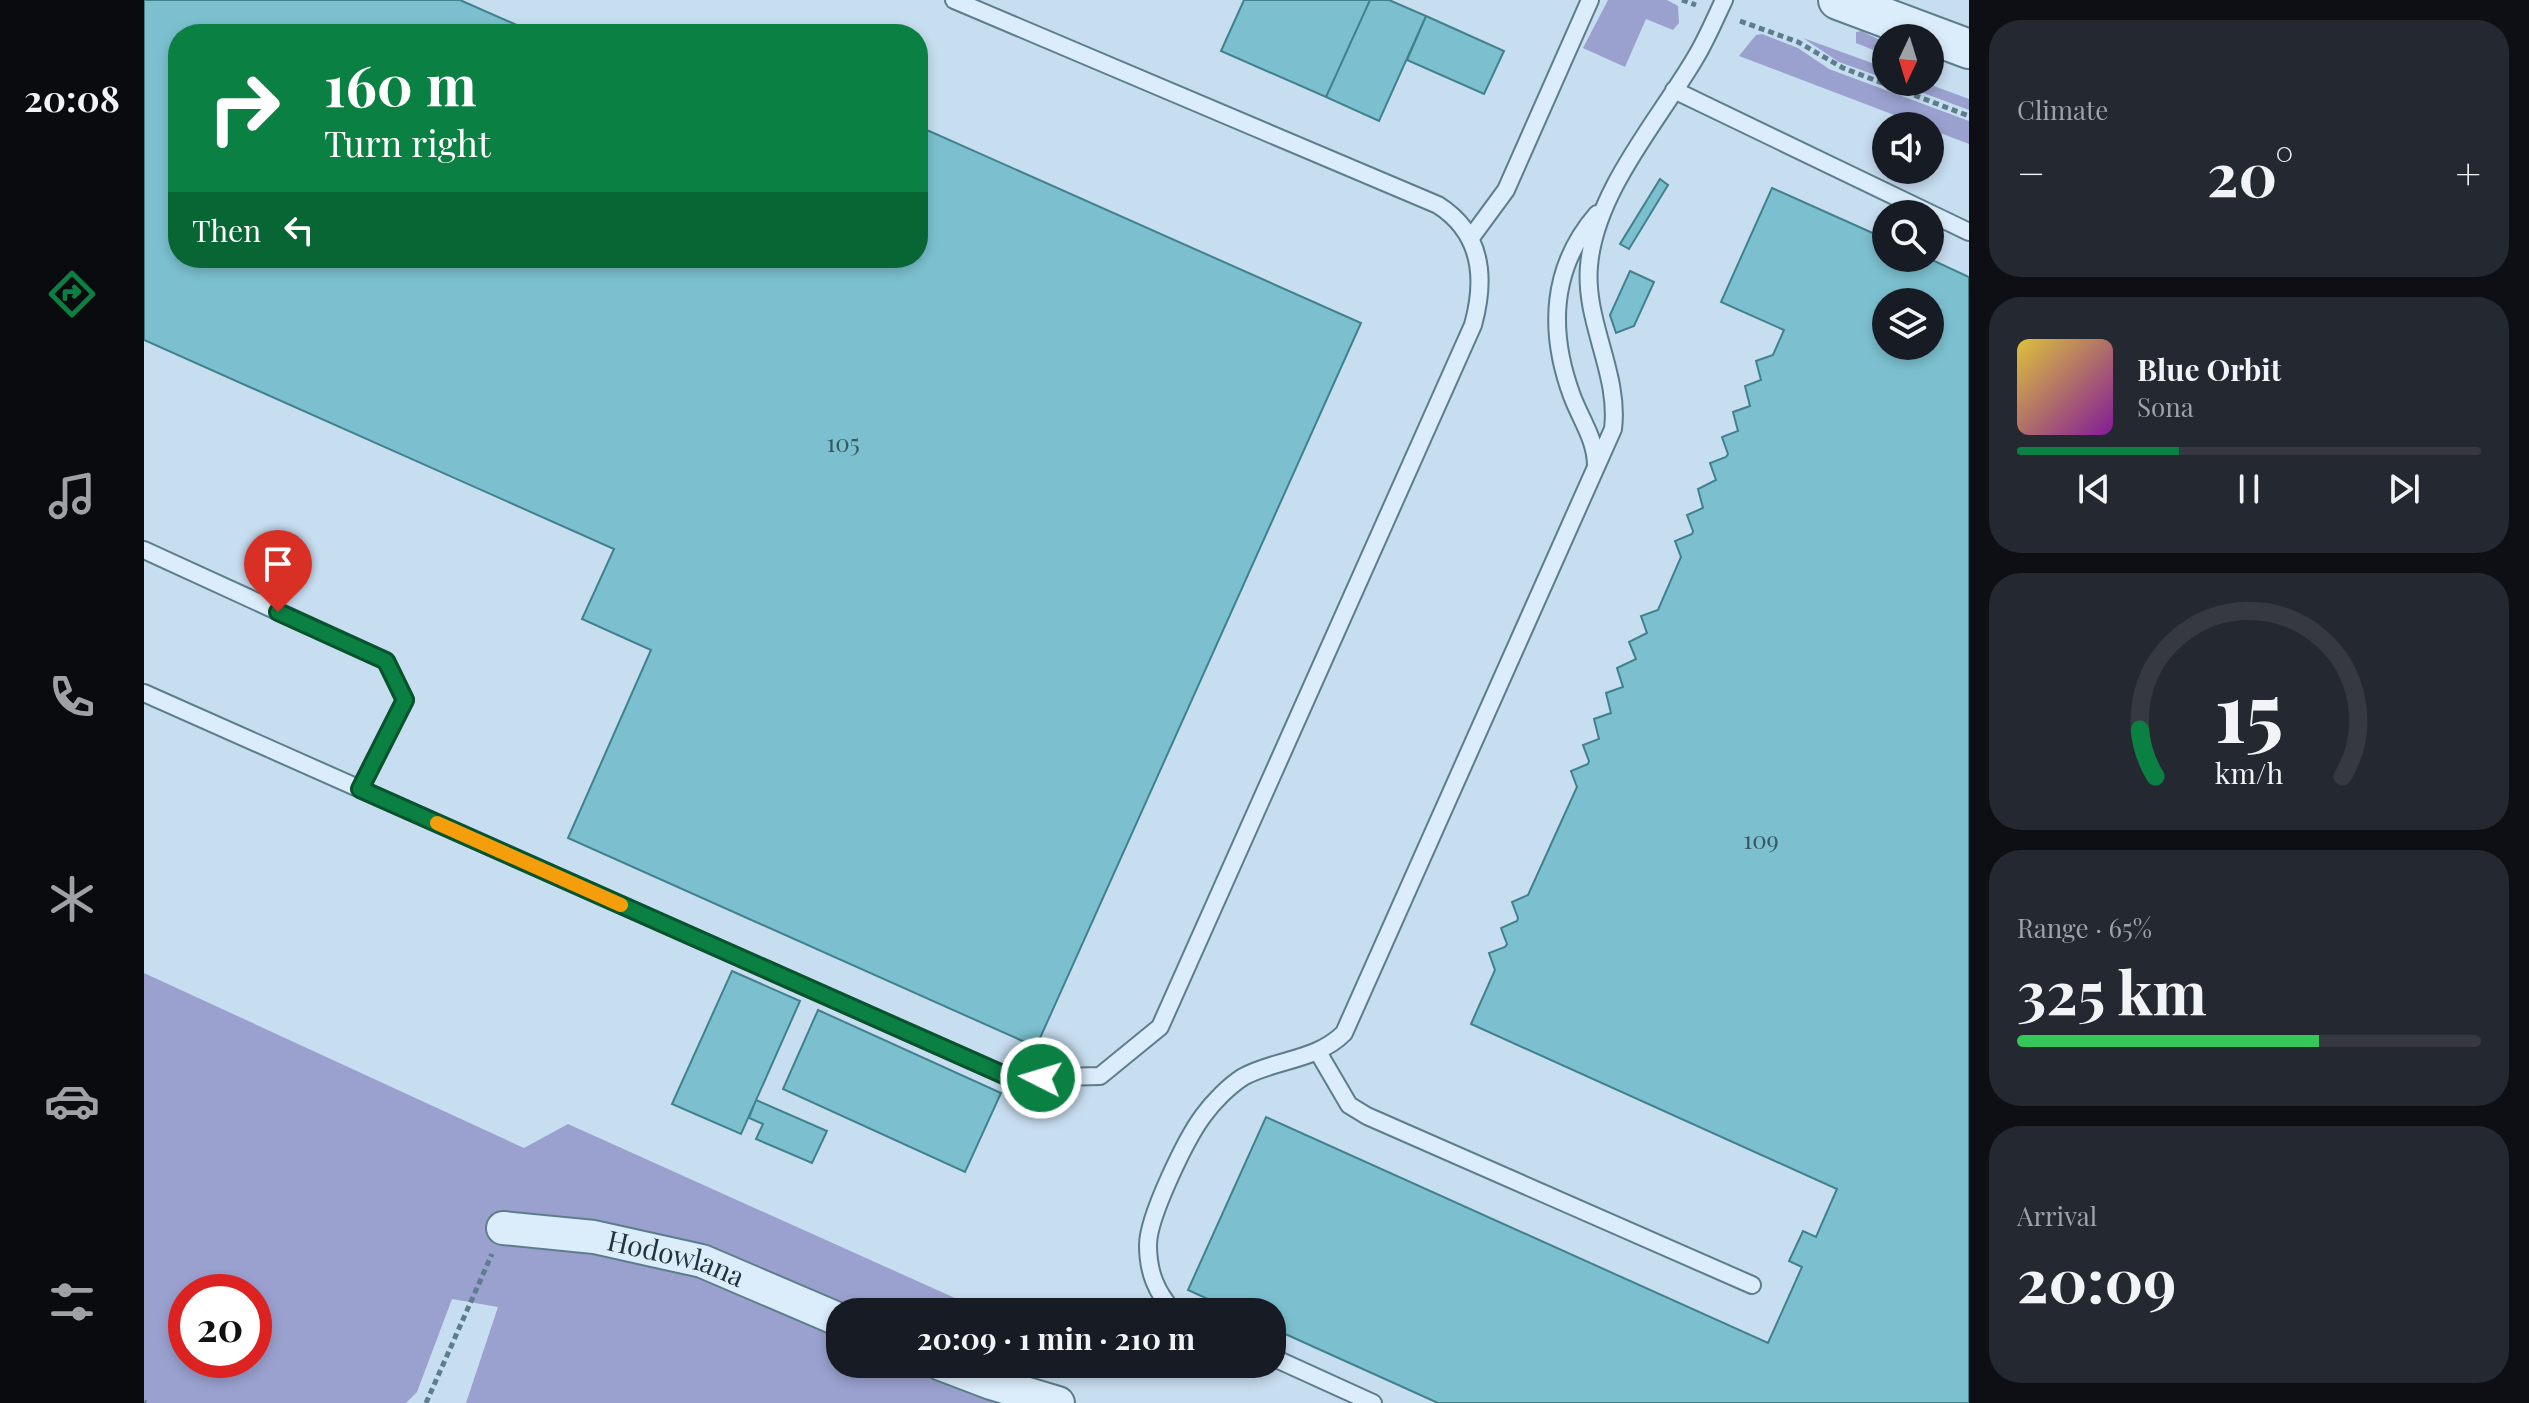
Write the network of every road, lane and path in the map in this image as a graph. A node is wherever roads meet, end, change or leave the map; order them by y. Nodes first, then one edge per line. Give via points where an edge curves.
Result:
1 (954, 0) edge
2 (1590, 0) edge
3 (1682, 0) edge
4 (1838, 0) edge
5 (1721, 6) edge
6 (1969, 49) edge
7 (1674, 90) junction
8 (1969, 116) edge
9 (1603, 207) junction
10 (1969, 232) edge
11 (1470, 239) junction
12 (1596, 467) junction
13 (144, 550) edge
14 (144, 693) edge
15 (360, 789) junction
16 (1318, 1052) junction
17 (503, 1228) joint
18 (1752, 1285) dead end
19 (1164, 1298) edge
20 (826, 1314) edge
21 (1286, 1363) edge
22 (978, 1378) edge
23 (426, 1403) edge
24 (1058, 1403) edge
25 (1373, 1403) edge

1 - 11 lane via 1438,205 1456,217
2 - 11 lane via 1506,190
3 - 5 path
4 - 6 street
5 - 7 lane
5 - 8 path via 1843,68
7 - 9 lane
7 - 10 lane
9 - 12 lane via 1588,270 1616,409
9 - 12 lane via 1580,234 1557,302 1564,370 1593,442
11 - 15 lane via 1481,279 1473,325 1160,1027 1100,1076 1011,1078
12 - 16 lane via 1344,1033
13 - 15 lane via 386,661 405,700
14 - 15 lane
16 - 18 lane via 1349,1105 1367,1116
16 - 19 lane via 1243,1077 1202,1117 1150,1226 1151,1273
17 - 20 street, Hodowlana via 594,1237 702,1261
17 - 23 path
21 - 25 lane
22 - 24 street

